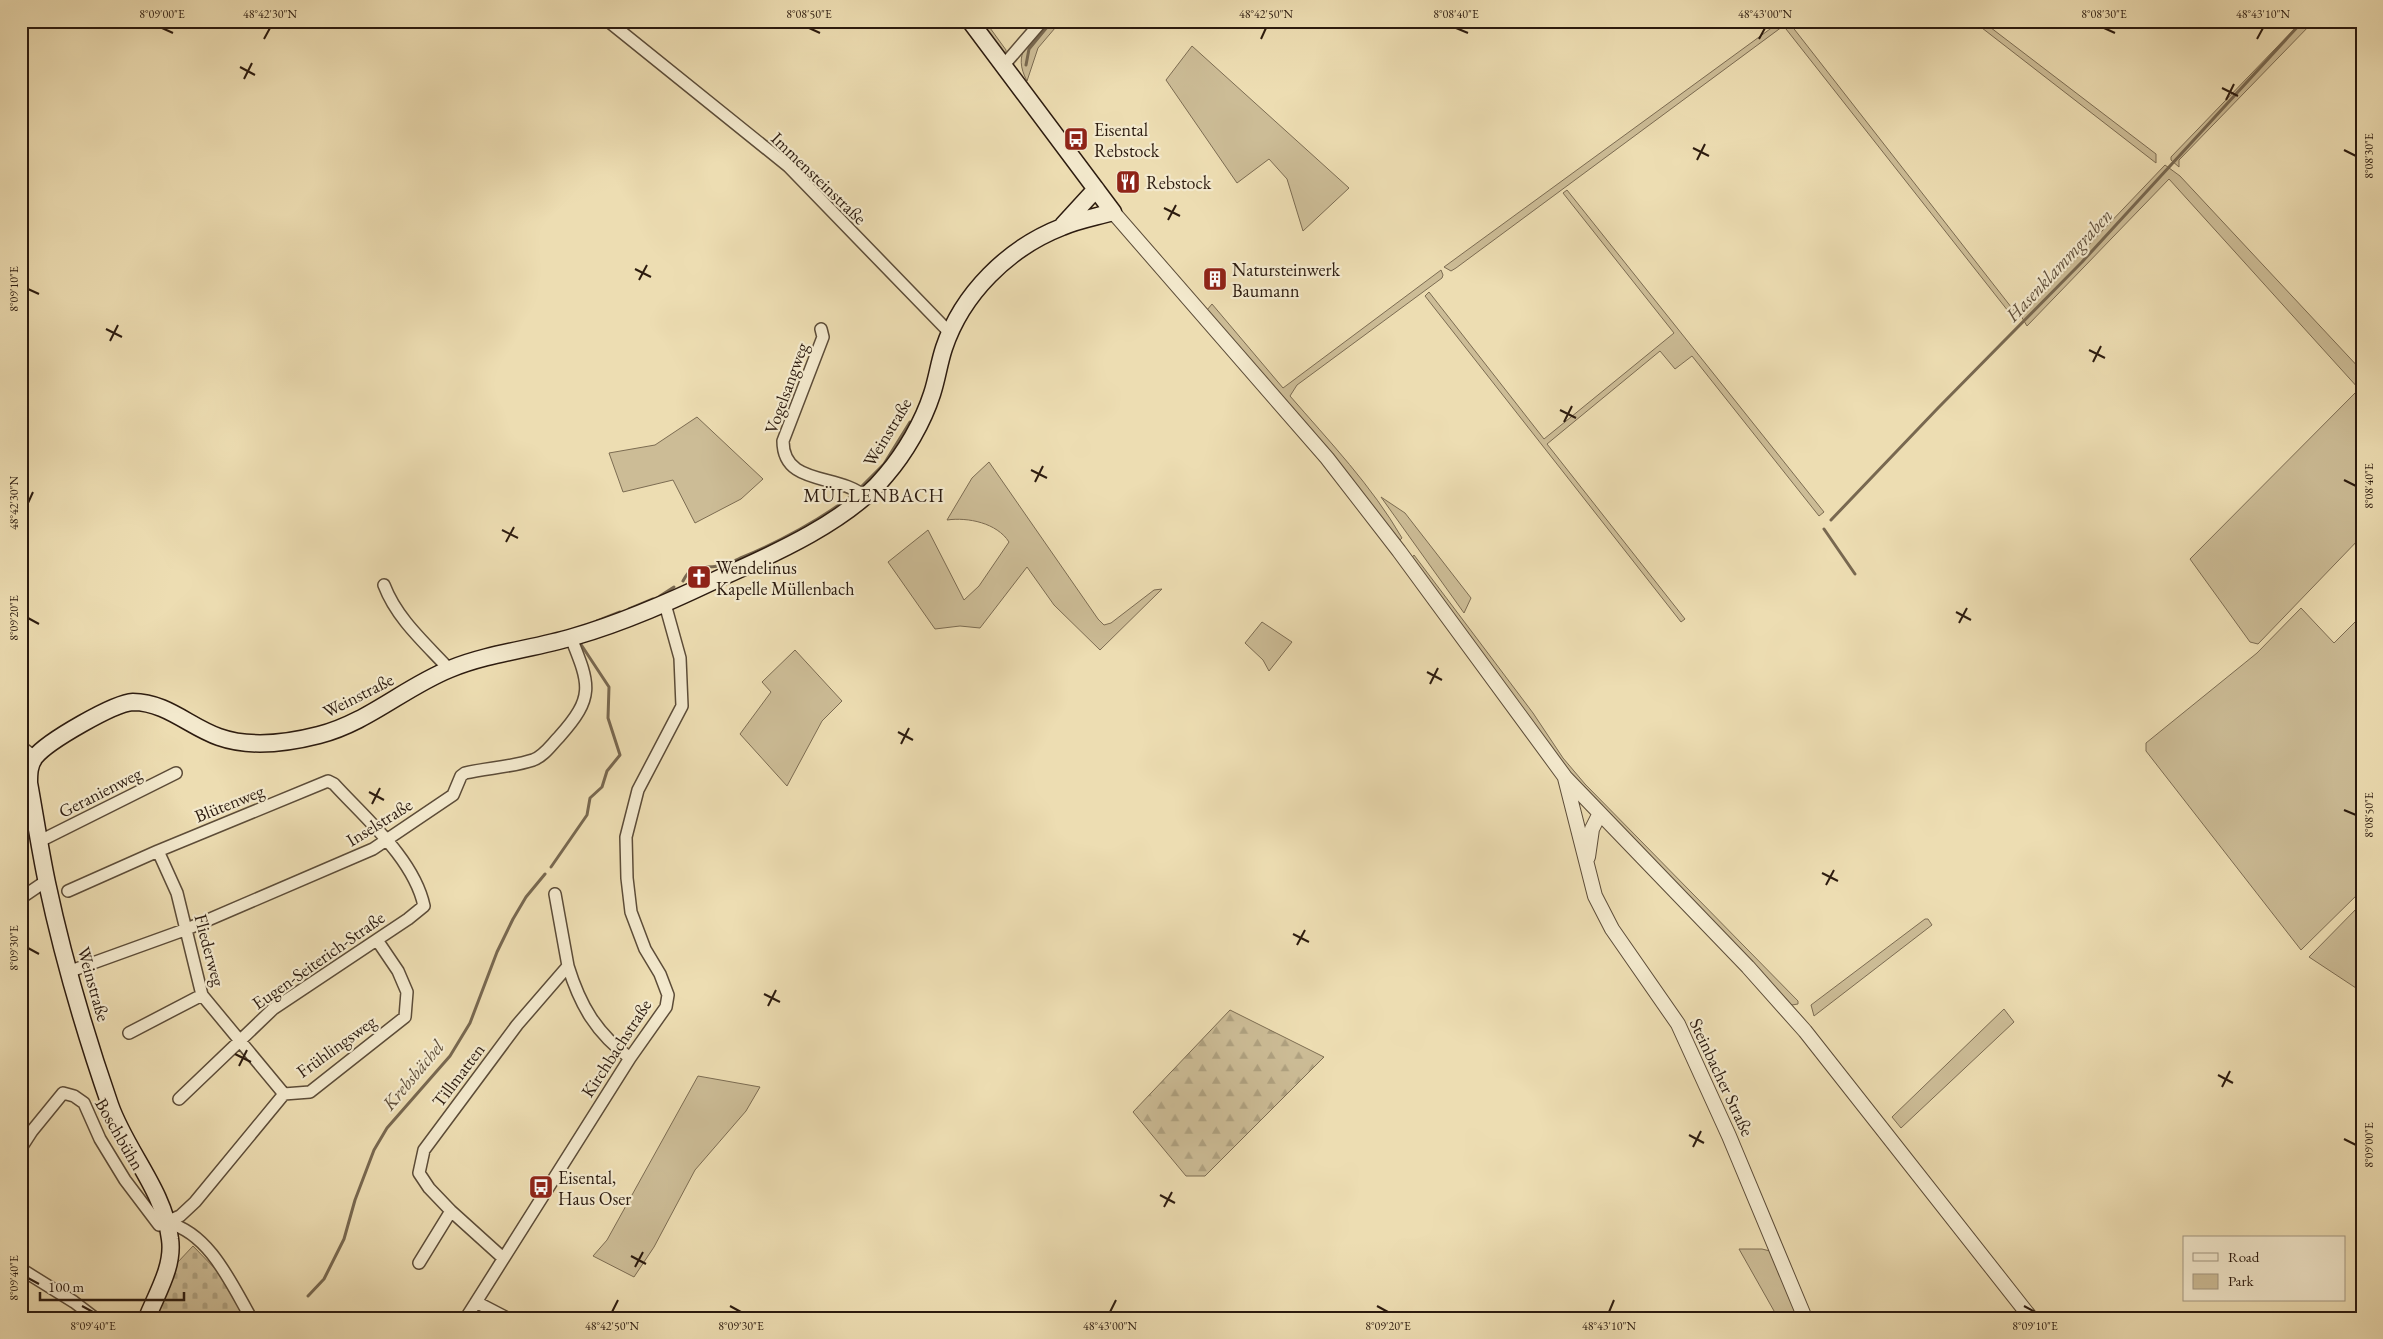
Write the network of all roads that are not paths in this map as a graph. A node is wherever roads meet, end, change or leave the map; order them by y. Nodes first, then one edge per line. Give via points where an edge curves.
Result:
1 (608, 21) edge
2 (970, 21) edge
3 (1042, 21) edge
4 (1002, 66) junction
5 (1096, 189) junction
6 (1113, 212) junction
7 (1062, 227) junction
8 (821, 329) dead end
9 (950, 333) junction
10 (860, 492) junction
11 (384, 585) dead end
12 (665, 604) junction
13 (571, 638) junction
14 (449, 669) junction
15 (21, 747) edge
16 (29, 765) edge
17 (176, 773) dead end
18 (1565, 776) junction
19 (1600, 815) junction
20 (386, 840) junction
21 (40, 842) junction
22 (158, 851) junction
23 (1587, 862) junction
24 (46, 881) junction
25 (68, 891) dead end
26 (556, 894) dead end
27 (21, 898) edge
28 (187, 929) junction
29 (376, 940) junction
30 (568, 966) junction
31 (68, 972) junction
32 (202, 995) junction
33 (129, 1033) dead end
34 (239, 1039) junction
35 (630, 1058) junction
36 (284, 1094) junction
37 (179, 1099) dead end
38 (21, 1148) edge
39 (451, 1211) junction
40 (168, 1223) junction
41 (503, 1258) junction
42 (419, 1263) dead end
43 (21, 1269) edge
44 (476, 1302) junction
45 (95, 1318) edge
46 (147, 1318) edge
47 (250, 1318) edge
48 (466, 1318) edge
49 (507, 1318) edge
50 (1805, 1318) edge
51 (2031, 1318) edge

1 - 9 street, Immensteinstraße via 788,166
2 - 4 main road
3 - 4 street
4 - 5 main road
5 - 6 main road
5 - 7 main road, Weinstraße
6 - 7 main road, Weinstraße
6 - 18 street via 1321,451
7 - 9 main road, Weinstraße via 1007,259 989,275
8 - 10 street, Vogelsangweg via 823,337 783,441 783,454 798,470
9 - 10 main road, Weinstraße via 923,415 894,464
10 - 12 main road, Weinstraße via 797,542
11 - 14 street via 406,623
12 - 13 main road, Weinstraße
12 - 35 street, Kirchbachstraße via 680,658 682,706 638,790 626,837 631,912 668,995 666,1007
13 - 14 main road, Weinstraße
13 - 20 street, Inselstraße via 586,675 585,697 574,720 543,754 533,760 465,773 453,795
14 - 16 main road, Weinstraße via 348,725 322,735 268,743 238,742 218,737 169,711 131,702 114,706 58,739
15 - 16 street
16 - 21 main road, Weinstraße via 29,783
17 - 21 street, Geranienweg
18 - 19 street
18 - 23 street, Steinbacher Straße
19 - 23 street, Steinbacher Straße via 1591,834
19 - 51 street via 1805,1030
20 - 22 street, Blütenweg via 328,781
20 - 28 street, Inselstraße via 347,862
20 - 29 street, Eugen-Seiterich-Straße via 420,888 424,906
21 - 24 main road, Weinstraße
22 - 25 street, Blütenweg
22 - 28 street, Fliederweg via 177,893
23 - 50 street, Steinbacher Straße via 1595,896 1612,929 1682,1033 1730,1136
24 - 27 street
24 - 31 main road, Weinstraße
26 - 30 street
28 - 31 street, Inselstraße
28 - 32 street, Fliederweg
29 - 34 street, Eugen-Seiterich-Straße via 273,1009
29 - 36 street, Frühlingsweg via 398,971 407,992 405,1017 310,1092
30 - 35 street via 577,995 590,1018 614,1046
30 - 39 street, Tillmatten via 517,1025 424,1150 419,1173
31 - 40 main road, Weinstraße via 110,1106
32 - 33 street
32 - 34 street, Fliederweg
34 - 36 street, Fliederweg
34 - 37 street, Eugen-Seiterich-Straße
35 - 41 street, Kirchbachstraße
36 - 40 street, Frühlingsweg via 194,1202
38 - 40 street, Boschbühn via 63,1093 74,1096 84,1103 100,1139 159,1225
39 - 41 street, Tillmatten
39 - 42 street
40 - 46 main road, Weinstraße via 170,1256
40 - 47 street via 182,1226 211,1254
41 - 44 street, Kirchbachstraße
43 - 45 street
44 - 48 street, Kirchbachstraße
44 - 49 street

